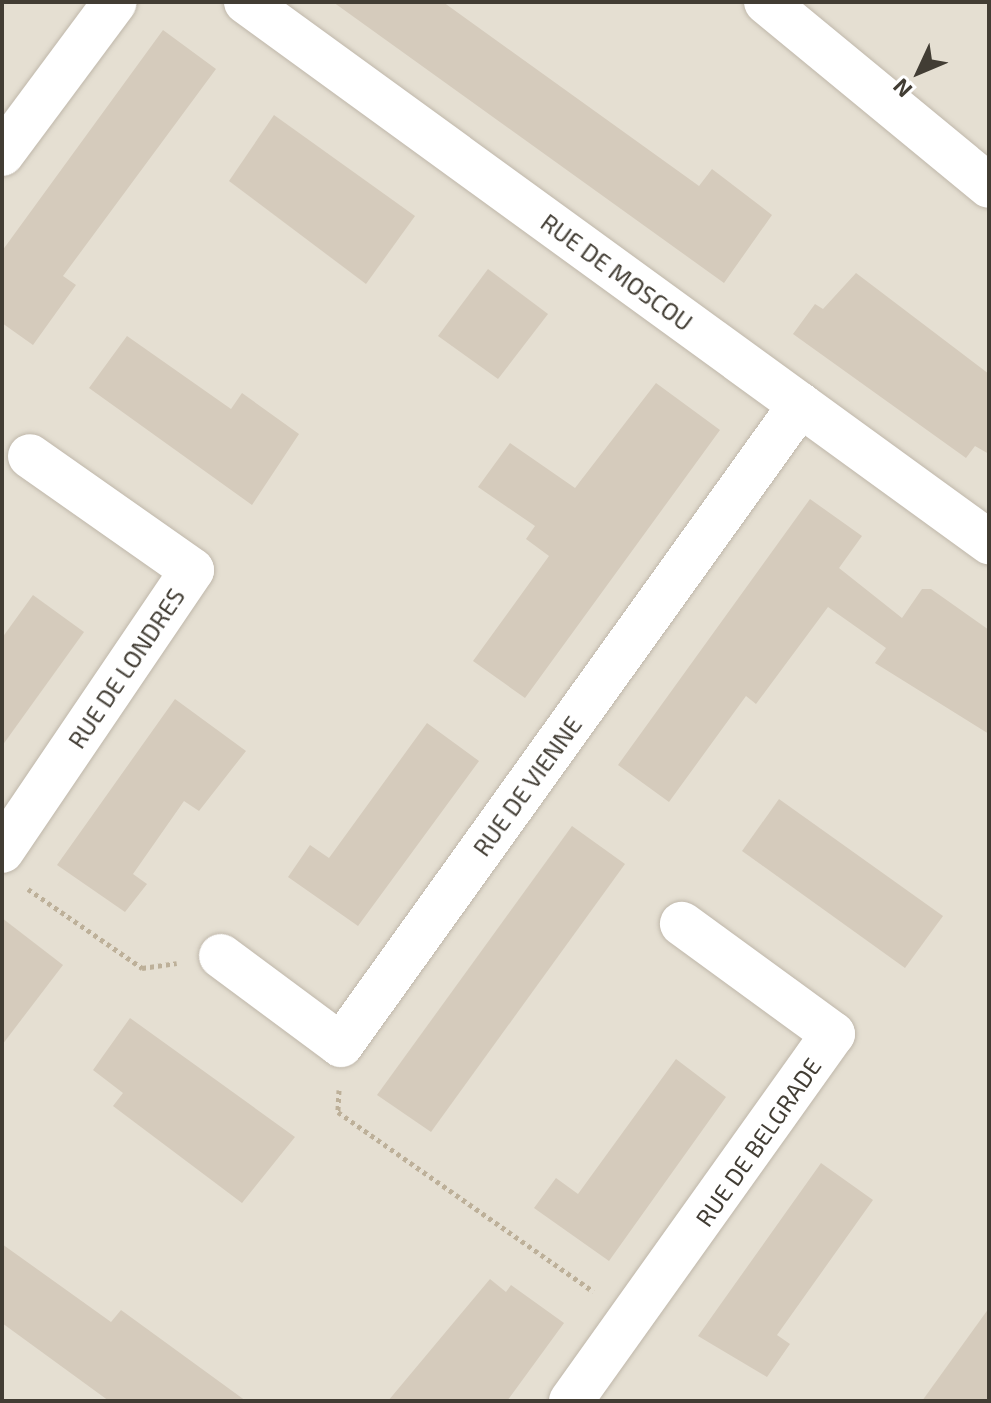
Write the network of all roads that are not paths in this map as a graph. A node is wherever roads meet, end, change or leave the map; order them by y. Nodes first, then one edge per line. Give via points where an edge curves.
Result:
1 (115, 2) edge
2 (246, 2) edge
3 (766, 2) edge
4 (2, 154) edge
5 (989, 186) edge
6 (800, 405) junction
7 (30, 456) dead end
8 (989, 542) edge
9 (8, 865) edge
10 (682, 924) dead end
11 (221, 956) road end
12 (571, 1401) edge

1 - 4 street
2 - 6 street, RUE DE MOSCOU
3 - 5 street
6 - 8 street, RUE DE MOSCOU
6 - 11 street, RUE DE VIENNE via 341,1045
7 - 9 street, RUE DE LONDRES via 192,570
10 - 12 street, RUE DE BELGRADE via 833,1034

